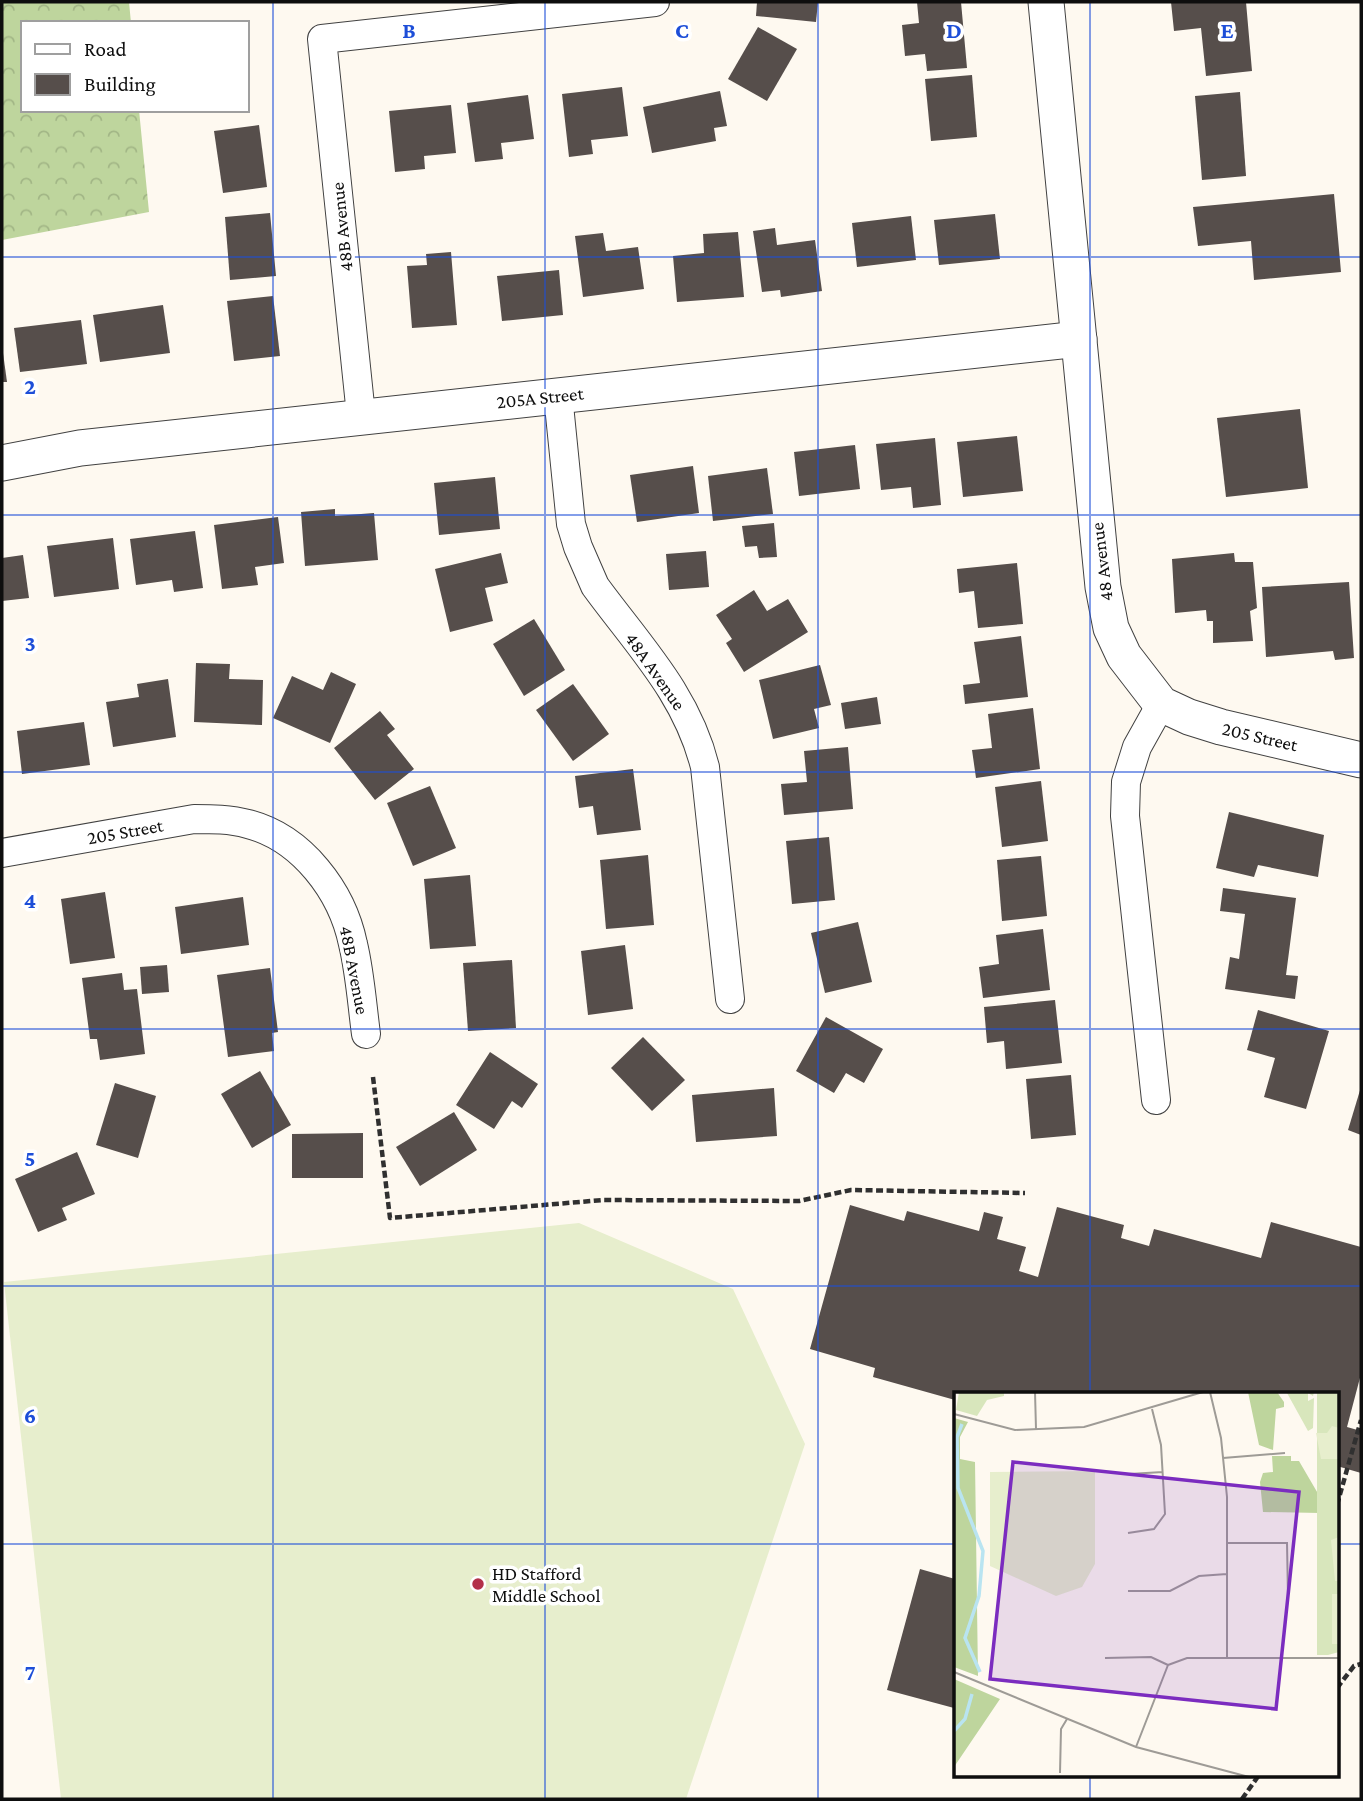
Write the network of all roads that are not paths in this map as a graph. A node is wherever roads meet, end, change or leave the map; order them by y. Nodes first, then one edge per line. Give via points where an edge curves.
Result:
1 (655, 2) edge
2 (1046, 2) edge
3 (1079, 339) junction
4 (558, 395) junction
5 (361, 415) junction
6 (2, 463) edge
7 (1161, 704) junction
8 (1361, 760) edge
9 (249, 824) joint
10 (2, 853) edge
11 (730, 999) dead end
12 (366, 1034) dead end
13 (1156, 1100) dead end

1 - 5 street, 48B Avenue via 322,39
2 - 3 street, 48 Avenue
3 - 4 street, 205A Street
3 - 7 street, 48 Avenue via 1102,587 1111,628 1124,656
4 - 5 street, 205A Street
4 - 11 street, 48A Avenue via 571,524 586,568 677,695 698,739 705,767
5 - 6 street, 205A Street via 80,448
7 - 8 street, 205 Street via 1221,727
7 - 13 street via 1137,747 1126,782 1125,816
9 - 10 street, 205 Street via 194,819
9 - 12 street, 48B Avenue via 308,859 342,909 353,943

